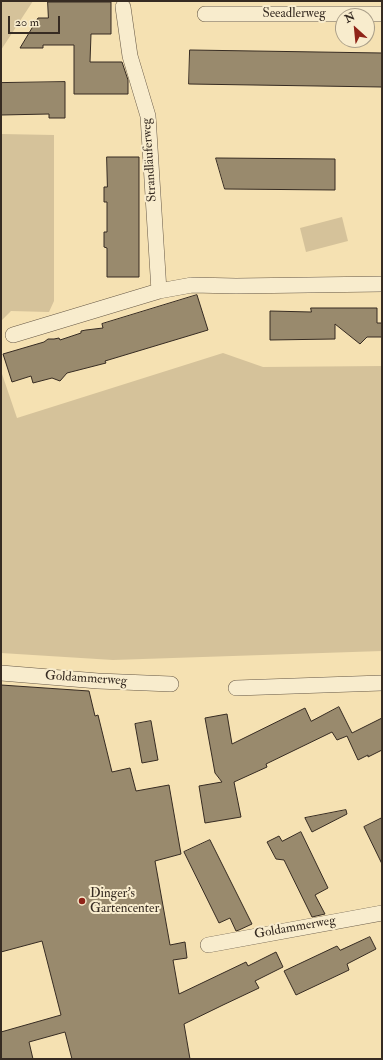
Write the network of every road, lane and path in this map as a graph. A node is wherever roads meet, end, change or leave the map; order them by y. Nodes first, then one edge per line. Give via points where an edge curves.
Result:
1 (123, 7) dead end
2 (205, 14) dead end
3 (382, 14) edge
4 (382, 284) edge
5 (159, 291) junction
6 (13, 334) dead end
7 (1, 673) edge
8 (382, 683) edge
9 (171, 684) dead end
10 (236, 688) dead end
11 (382, 913) edge
12 (208, 944) dead end

1 - 5 street, Strandläuferweg via 130,56 148,116
2 - 3 street, Seeadlerweg
4 - 5 street via 192,285
5 - 6 street
7 - 9 street, Goldammerweg
8 - 10 street
11 - 12 street, Goldammerweg

